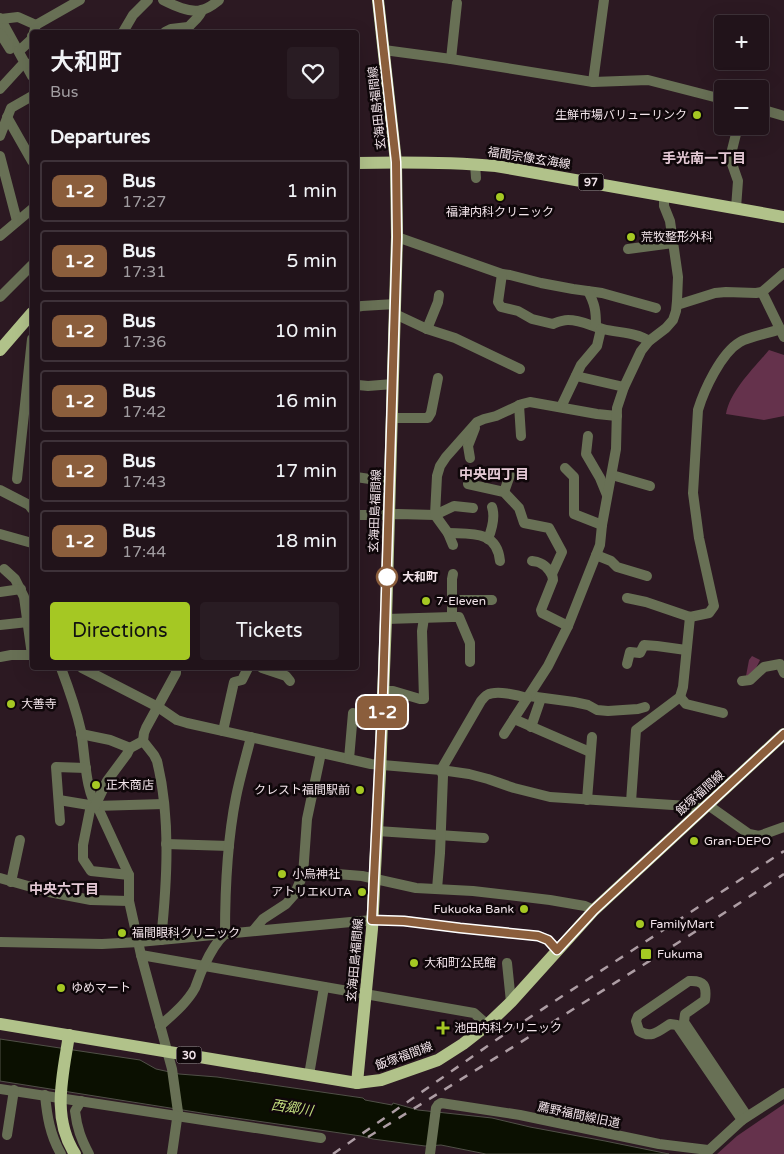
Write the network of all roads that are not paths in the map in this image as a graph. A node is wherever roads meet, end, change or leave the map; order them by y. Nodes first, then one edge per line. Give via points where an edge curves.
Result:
1 (80, 0) edge
2 (148, 0) edge
3 (162, 0) edge
4 (219, 0) edge
5 (378, 0) edge
6 (604, 0) edge
7 (457, 3) dead end
8 (202, 10) junction
9 (0, 18) edge
10 (39, 30) edge
11 (124, 30) edge
12 (169, 30) edge
13 (187, 30) edge
14 (30, 31) edge
15 (0, 33) edge
16 (30, 38) edge
17 (384, 50) junction
18 (19, 51) junction
19 (451, 59) junction
20 (23, 65) junction
21 (30, 74) edge
22 (593, 79) junction
23 (688, 87) junction
24 (0, 89) edge
25 (714, 92) edge
26 (30, 97) edge
27 (714, 97) edge
28 (769, 105) edge
29 (784, 109) edge
30 (769, 112) edge
31 (784, 116) edge
32 (7, 118) junction
33 (736, 135) edge
34 (0, 136) edge
35 (0, 156) edge
36 (30, 158) edge
37 (396, 162) junction
38 (359, 163) edge
39 (475, 164) junction
40 (476, 178) dead end
41 (4, 192) edge
42 (664, 195) junction
43 (736, 208) junction
44 (30, 210) edge
45 (784, 217) edge
46 (16, 221) junction
47 (0, 236) edge
48 (397, 237) junction
49 (673, 243) junction
50 (628, 249) dead end
51 (30, 267) edge
52 (784, 273) edge
53 (502, 274) junction
54 (588, 291) junction
55 (762, 292) junction
56 (439, 295) dead end
57 (0, 297) edge
58 (677, 305) junction
59 (359, 307) edge
60 (656, 308) dead end
61 (395, 309) junction
62 (30, 315) edge
63 (598, 327) junction
64 (426, 329) junction
65 (782, 333) edge
66 (649, 341) junction
67 (0, 350) edge
68 (30, 358) edge
69 (520, 369) dead end
70 (576, 376) junction
71 (438, 378) dead end
72 (393, 384) junction
73 (359, 385) edge
74 (624, 387) junction
75 (519, 405) junction
76 (561, 407) junction
77 (617, 416) junction
78 (392, 418) junction
79 (477, 422) junction
80 (521, 436) dead end
81 (588, 436) dead end
82 (470, 458) dead end
83 (565, 468) dead end
84 (510, 475) dead end
85 (612, 475) junction
86 (359, 478) edge
87 (17, 479) dead end
88 (390, 482) junction
89 (468, 484) dead end
90 (650, 486) dead end
91 (0, 490) edge
92 (504, 492) junction
93 (607, 496) junction
94 (30, 507) edge
95 (492, 507) dead end
96 (473, 508) dead end
97 (435, 514) junction
98 (359, 515) edge
99 (389, 515) junction
100 (602, 525) junction
101 (448, 533) junction
102 (0, 534) edge
103 (488, 539) junction
104 (30, 542) edge
105 (453, 545) dead end
106 (596, 555) junction
107 (500, 560) dead end
108 (532, 561) dead end
109 (4, 569) dead end
110 (453, 574) dead end
111 (552, 574) junction
112 (647, 576) dead end
113 (21, 589) junction
114 (0, 592) edge
115 (627, 598) dead end
116 (452, 600) junction
117 (492, 600) dead end
118 (452, 617) junction
119 (690, 617) junction
120 (424, 618) junction
121 (386, 619) junction
122 (28, 622) junction
123 (0, 625) edge
124 (568, 626) junction
125 (30, 638) edge
126 (686, 650) junction
127 (30, 655) edge
128 (0, 658) edge
129 (470, 662) dead end
130 (626, 664) dead end
131 (783, 665) edge
132 (62, 670) edge
133 (86, 670) edge
134 (176, 670) edge
135 (247, 670) edge
136 (268, 670) edge
137 (742, 680) dead end
138 (290, 681) dead end
139 (383, 691) junction
140 (528, 697) junction
141 (680, 697) junction
142 (540, 698) junction
143 (158, 707) junction
144 (645, 707) dead end
145 (353, 713) dead end
146 (723, 713) dead end
147 (636, 714) dead end
148 (514, 719) junction
149 (531, 726) junction
150 (636, 730) junction
151 (223, 731) junction
152 (81, 734) junction
153 (504, 734) dead end
154 (784, 734) edge
155 (592, 737) dead end
156 (251, 738) junction
157 (143, 741) junction
158 (130, 748) junction
159 (590, 752) junction
160 (321, 753) junction
161 (350, 759) junction
162 (380, 765) junction
163 (86, 768) junction
164 (441, 770) junction
165 (59, 800) junction
166 (587, 800) junction
167 (631, 802) junction
168 (164, 804) junction
169 (95, 806) junction
170 (705, 807) junction
171 (60, 820) dead end
172 (784, 827) edge
173 (377, 831) junction
174 (440, 835) junction
175 (484, 838) dead end
176 (20, 840) dead end
177 (166, 844) junction
178 (229, 846) junction
179 (129, 875) junction
180 (303, 875) junction
181 (0, 878) edge
182 (374, 879) junction
183 (11, 882) junction
184 (436, 889) junction
185 (129, 901) junction
186 (594, 910) junction
187 (372, 920) junction
188 (253, 931) junction
189 (225, 934) junction
190 (162, 940) junction
191 (0, 942) edge
192 (139, 942) junction
193 (557, 950) junction
194 (141, 955) junction
195 (507, 963) dead end
196 (204, 966) junction
197 (324, 987) junction
198 (366, 994) junction
199 (511, 1002) junction
200 (0, 1024) edge
201 (160, 1026) junction
202 (486, 1026) junction
203 (68, 1039) junction
204 (167, 1051) junction
205 (309, 1075) junction
206 (357, 1083) junction
207 (0, 1088) edge
208 (14, 1090) junction
209 (784, 1093) edge
210 (60, 1094) junction
211 (45, 1095) junction
212 (81, 1101) junction
213 (178, 1114) junction
214 (744, 1118) junction
215 (7, 1135) dead end
216 (321, 1138) dead end
217 (430, 1152) edge
218 (706, 1152) edge
219 (60, 1154) edge
220 (75, 1154) edge
221 (89, 1154) edge
222 (172, 1154) edge

1 - 10 street
2 - 11 street
3 - 8 street via 190,10
4 - 8 street
5 - 17 main road, 玄海田島福間線
6 - 22 street
7 - 19 street
8 - 13 street
9 - 14 street via 18,17
9 - 18 street
12 - 13 street
15 - 20 street
16 - 18 street
17 - 19 street
17 - 37 main road, 玄海田島福間線
18 - 20 street
19 - 22 street
20 - 21 street
20 - 24 street
22 - 23 street via 648,80
23 - 25 street
23 - 27 street
26 - 32 street via 11,108
28 - 29 street
30 - 31 street
32 - 34 street
32 - 36 street
33 - 43 street via 730,158 738,181
35 - 41 street
37 - 38 main road, 福間宗像玄海線 / 97
37 - 39 main road, 福間宗像玄海線 / 97
37 - 48 main road, 玄海田島福間線
39 - 40 street
39 - 42 main road, 福間宗像玄海線 / 97
41 - 46 street
42 - 43 main road, 福間宗像玄海線 / 97
42 - 49 street
43 - 45 main road, 福間宗像玄海線 / 97
44 - 46 street
46 - 47 street
48 - 53 street
48 - 61 main road, 玄海田島福間線
49 - 50 street
49 - 58 street via 678,277
51 - 57 street
52 - 55 street
53 - 54 street
53 - 63 street via 498,302 501,307 553,324 569,320
54 - 60 street
54 - 63 street via 595,305
55 - 58 street via 715,293
55 - 65 street
56 - 64 street
58 - 66 street via 673,320
59 - 61 street
61 - 64 street
61 - 72 main road, 玄海田島福間線
62 - 67 main road
63 - 66 street
63 - 70 street via 597,346
64 - 69 street via 455,338
65 - 119 street via 740,341 722,358 701,398 693,493 714,606 709,613
66 - 74 street
68 - 87 street
70 - 74 street
70 - 76 street
71 - 78 street via 428,418
72 - 73 street
72 - 78 main road, 玄海田島福間線
74 - 77 street
75 - 76 street via 530,402
75 - 79 street
75 - 80 street
76 - 77 street
77 - 85 street
78 - 88 main road, 玄海田島福間線
79 - 82 street via 468,446
79 - 97 street via 440,466 436,476
81 - 93 street via 586,454
83 - 100 street via 574,477 574,514
84 - 92 street
85 - 90 street
85 - 93 street
86 - 88 street
88 - 99 main road, 玄海田島福間線
89 - 92 street
91 - 94 street
92 - 111 street via 518,508 524,522 549,528 562,552
93 - 100 street
95 - 103 street
96 - 97 street via 454,506
97 - 99 street
97 - 101 street
98 - 99 street
99 - 121 main road, 玄海田島福間線
100 - 106 street
101 - 103 street via 480,535
101 - 105 street
102 - 104 street
103 - 107 street via 498,551
106 - 112 street via 617,567
106 - 124 street
108 - 111 street via 540,562
109 - 113 street
110 - 116 street
111 - 124 street via 553,580 541,610
113 - 114 street
113 - 122 street
115 - 119 street
116 - 117 street
116 - 118 street
118 - 120 street
118 - 129 street via 459,617 470,643
119 - 126 street
120 - 121 street
120 - 139 street via 424,698
121 - 139 main road, 玄海田島福間線
122 - 123 street
122 - 125 street
124 - 140 street
126 - 130 street via 644,645 640,653 630,652
126 - 141 street
127 - 128 street
131 - 137 street via 764,667 750,680
132 - 152 street
133 - 143 street
134 - 143 street
135 - 151 street via 242,680 234,682
136 - 138 street via 286,676
139 - 162 main road, 玄海田島福間線
140 - 142 street
140 - 148 street
140 - 164 street via 487,695
141 - 146 street via 686,704
141 - 150 street
142 - 144 street via 608,711
142 - 149 street
143 - 151 street via 178,720
143 - 157 street via 146,728
145 - 161 street
147 - 150 street
148 - 149 street
148 - 153 street
149 - 159 street
150 - 167 street
151 - 156 street
152 - 158 street
152 - 163 street
154 - 170 main road, 飯塚福間線 / 30
155 - 159 street
156 - 160 street
156 - 178 street via 236,796
157 - 158 street
157 - 168 street via 157,761
158 - 169 street via 107,781
159 - 166 street
160 - 161 street
160 - 180 street via 306,819
161 - 162 street
162 - 164 street
162 - 173 main road, 玄海田島福間線
163 - 165 street via 56,766
163 - 169 street
164 - 166 street via 469,774 550,797
164 - 174 street
165 - 169 street
165 - 171 street
166 - 167 street
167 - 170 street
168 - 169 street
168 - 177 street
169 - 179 street
169 - 179 street via 88,817 83,859 91,871
170 - 172 street via 750,834 759,836
170 - 186 main road, 飯塚福間線 / 30
173 - 174 street
173 - 182 main road, 玄海田島福間線
174 - 175 street
174 - 184 street
176 - 183 street
177 - 178 street
177 - 190 street
178 - 189 street
179 - 185 street
180 - 182 street via 337,874
180 - 188 street via 286,904 263,919
181 - 183 street
182 - 184 street
182 - 187 main road, 玄海田島福間線
183 - 185 street via 91,900
184 - 186 street via 550,900
185 - 192 street
186 - 193 main road, 飯塚福間線 / 30
187 - 188 street
187 - 193 street via 538,936 548,940
187 - 198 main road, 玄海田島福間線
188 - 189 street
189 - 190 street
189 - 196 street
190 - 192 street
191 - 192 street
192 - 194 street
193 - 199 main road, 飯塚福間線 / 30
194 - 196 street
194 - 201 street
195 - 199 street
196 - 197 street
196 - 201 street via 192,993
197 - 198 street
197 - 205 street
198 - 202 street via 474,1013
198 - 206 main road, 玄海田島福間線
199 - 202 main road, 飯塚福間線 / 30
200 - 203 main road, 飯塚福間線 / 30
201 - 204 street
202 - 206 main road, 飯塚福間線 / 30 via 438,1060 381,1080
203 - 204 main road, 飯塚福間線 / 30
203 - 210 main road
204 - 205 main road, 飯塚福間線 / 30
204 - 213 street
205 - 206 main road, 飯塚福間線 / 30
207 - 208 street
208 - 211 street
208 - 215 street
209 - 214 street
210 - 211 street
210 - 212 street
210 - 220 main road via 61,1116
211 - 219 street via 48,1125
212 - 213 street
212 - 221 street via 75,1111 76,1122
213 - 216 street
213 - 222 street
214 - 214 street via 677,1025 670,1024 650,1034 639,1031 638,1016 689,981 701,982 706,993 705,1000 685,1014 684,1022
214 - 218 street
217 - 218 street, 薦野福間線旧道 via 439,1106 520,1115

